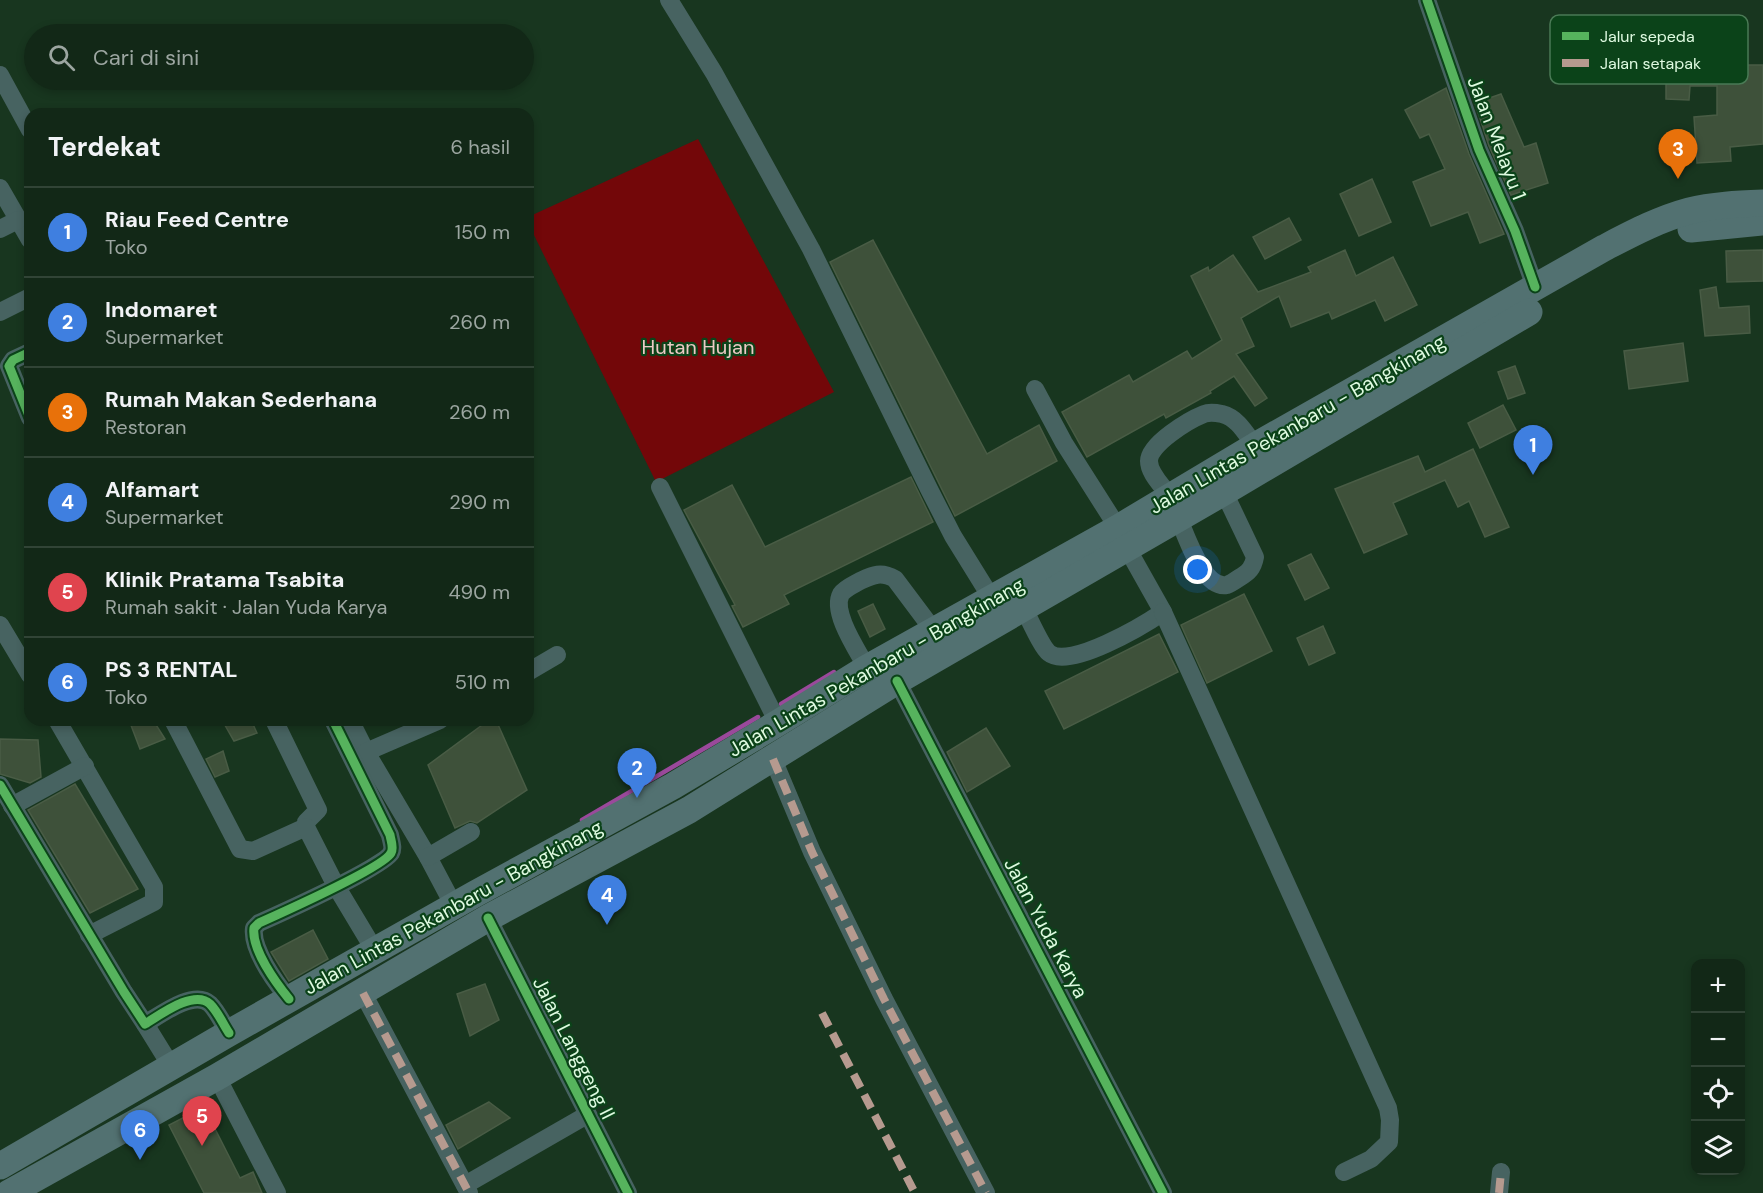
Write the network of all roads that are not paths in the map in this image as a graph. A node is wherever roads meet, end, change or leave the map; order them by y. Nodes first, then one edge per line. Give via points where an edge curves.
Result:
1 (669, 0) edge
2 (1427, 0) edge
3 (0, 75) edge
4 (24, 119) edge
5 (0, 188) edge
6 (1763, 203) edge
7 (18, 220) junction
8 (1763, 222) edge
9 (0, 229) edge
10 (24, 230) edge
11 (1535, 287) junction
12 (24, 300) edge
13 (0, 312) edge
14 (24, 355) edge
15 (1035, 389) dead end
16 (24, 403) edge
17 (1255, 446) junction
18 (660, 487) dead end
19 (1224, 492) junction
20 (1174, 507) junction
21 (1122, 538) junction
22 (992, 599) junction
23 (1024, 609) junction
24 (1163, 612) junction
25 (0, 625) edge
26 (934, 631) junction
27 (557, 655) dead end
28 (24, 665) edge
29 (534, 668) edge
30 (867, 668) junction
31 (897, 681) junction
32 (778, 723) junction
33 (61, 726) edge
34 (176, 726) edge
35 (277, 726) edge
36 (336, 726) edge
37 (353, 726) edge
38 (426, 726) edge
39 (366, 752) junction
40 (773, 759) junction
41 (85, 766) junction
42 (0, 785) edge
43 (673, 786) junction
44 (12, 806) junction
45 (689, 810) junction
46 (306, 827) junction
47 (471, 832) dead end
48 (428, 857) junction
49 (336, 886) junction
50 (454, 906) junction
51 (488, 918) junction
52 (89, 935) junction
53 (375, 951) junction
54 (363, 993) junction
55 (289, 999) junction
56 (145, 1024) junction
57 (229, 1033) junction
58 (171, 1066) junction
59 (216, 1077) junction
60 (587, 1114) junction
61 (0, 1166) edge
62 (1344, 1172) dead end
63 (1501, 1172) dead end
64 (467, 1189) edge
65 (9, 1193) edge
66 (277, 1193) edge
67 (628, 1193) edge
68 (986, 1193) edge
69 (1163, 1193) edge
70 (1499, 1193) edge

1 - 22 street via 811,249 930,491
2 - 11 street, Jalan Melayu 1 via 1479,150
3 - 4 street
5 - 7 street
6 - 11 highway, Jalan Lintas Pekanbaru - Bangkinang via 1689,211 1653,224
7 - 9 street
7 - 10 street
8 - 19 highway, Jalan Lintas Pekanbaru - Bangkinang via 1692,229 1658,240 1567,289
11 - 17 highway, Jalan Lintas Pekanbaru - Bangkinang
12 - 13 street
14 - 16 street via 9,366
15 - 21 street
17 - 20 highway, Jalan Lintas Pekanbaru - Bangkinang
17 - 20 street via 1231,417 1220,413 1206,413 1168,435 1149,459 1152,472
18 - 32 street
19 - 20 highway, Jalan Lintas Pekanbaru - Bangkinang
19 - 20 street via 1255,557 1248,572 1227,585 1214,583 1205,576
20 - 21 highway, Jalan Lintas Pekanbaru - Bangkinang
21 - 22 highway, Jalan Lintas Pekanbaru - Bangkinang
21 - 23 highway, Jalan Lintas Pekanbaru - Bangkinang
21 - 24 street
22 - 26 highway, Jalan Lintas Pekanbaru - Bangkinang
23 - 24 street via 1047,653 1058,658 1121,637
23 - 31 highway, Jalan Lintas Pekanbaru - Bangkinang
24 - 62 street via 1388,1107 1389,1142 1371,1159
25 - 28 street
26 - 30 highway, Jalan Lintas Pekanbaru - Bangkinang
26 - 30 street via 895,579 887,575 876,573 847,588 838,603 839,615
27 - 29 street
30 - 32 highway, Jalan Lintas Pekanbaru - Bangkinang
31 - 40 highway, Jalan Lintas Pekanbaru - Bangkinang
31 - 69 street, Jalan Yuda Karya
32 - 43 highway, Jalan Lintas Pekanbaru - Bangkinang
33 - 41 street
34 - 46 street via 240,849 253,851
35 - 46 street via 318,810
36 - 49 street via 392,846 384,861
37 - 39 street
38 - 39 street
39 - 48 street
40 - 45 highway, Jalan Lintas Pekanbaru - Bangkinang
40 - 68 street via 817,863
41 - 44 street
41 - 52 street via 155,894 154,902 145,908
42 - 44 street
43 - 45 highway
43 - 50 highway, Jalan Lintas Pekanbaru - Bangkinang
44 - 52 street
45 - 51 highway, Jalan Lintas Pekanbaru - Bangkinang
46 - 49 street
47 - 48 street
48 - 50 street
49 - 53 street
49 - 55 street via 254,928 255,944
50 - 53 highway, Jalan Lintas Pekanbaru - Bangkinang
51 - 54 highway, Jalan Lintas Pekanbaru - Bangkinang
51 - 60 street, Jalan Langgeng II
52 - 56 street
53 - 55 highway, Jalan Lintas Pekanbaru - Bangkinang
54 - 59 highway, Jalan Lintas Pekanbaru - Bangkinang
54 - 64 street
55 - 57 highway, Jalan Lintas Pekanbaru - Bangkinang
56 - 57 street via 197,999 209,1003
56 - 58 street
57 - 58 highway, Jalan Lintas Pekanbaru - Bangkinang
58 - 61 highway, Jalan Lintas Pekanbaru - Bangkinang
59 - 65 highway, Jalan Lintas Pekanbaru - Bangkinang
59 - 66 street
60 - 64 street
60 - 67 street, Jalan Langgeng II
63 - 70 street

